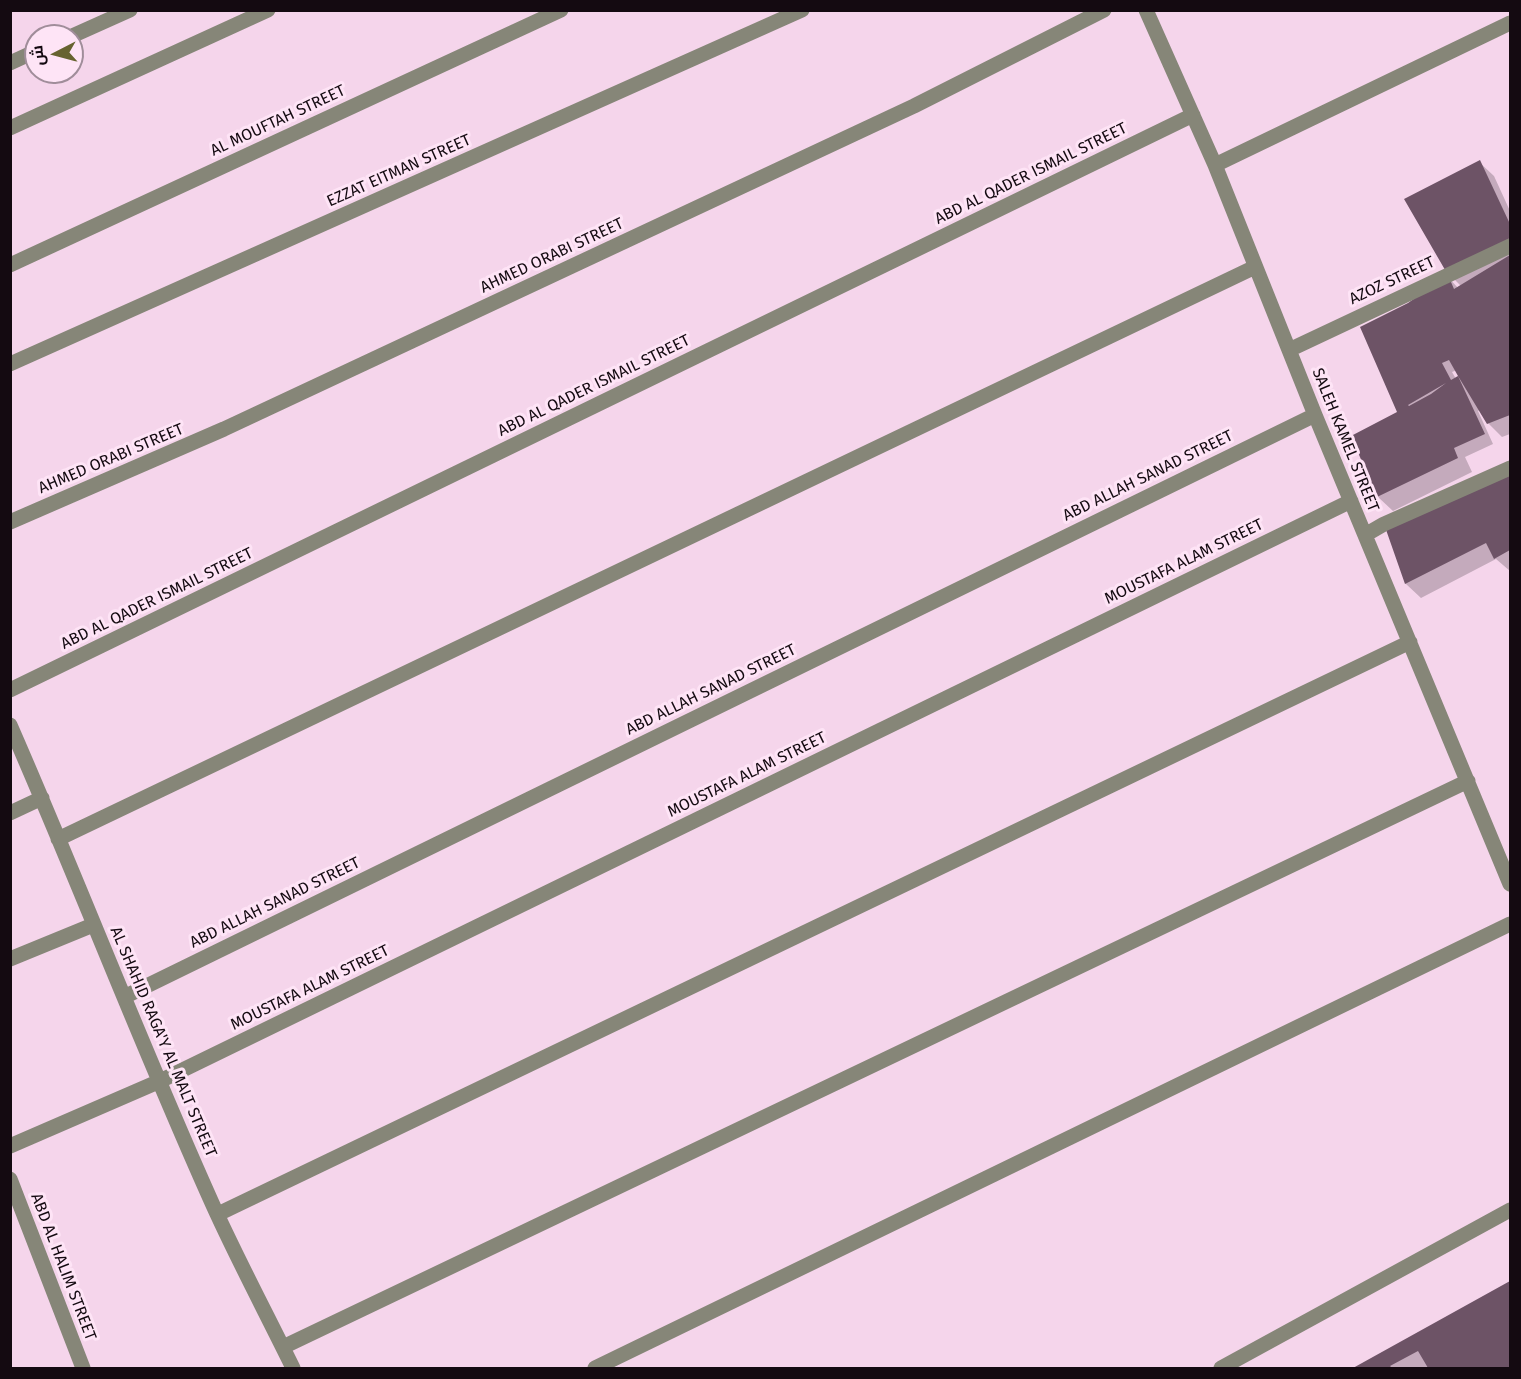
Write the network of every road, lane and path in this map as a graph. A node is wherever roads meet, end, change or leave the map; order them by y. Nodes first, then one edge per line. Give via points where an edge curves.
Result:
1 (130, 10) edge
2 (268, 10) edge
3 (561, 10) edge
4 (802, 10) edge
5 (1104, 10) edge
6 (1146, 10) edge
7 (1510, 23) edge
8 (84, 31) edge
9 (24, 57) edge
10 (10, 63) edge
11 (1193, 115) junction
12 (10, 128) edge
13 (1215, 165) junction
14 (1510, 246) edge
15 (10, 265) edge
16 (1255, 267) junction
17 (1289, 350) junction
18 (10, 364) edge
19 (1315, 415) junction
20 (1510, 468) edge
21 (1351, 501) junction
22 (10, 522) edge
23 (1365, 535) junction
24 (1410, 642) junction
25 (10, 690) edge
26 (10, 725) edge
27 (1468, 781) junction
28 (42, 798) junction
29 (10, 813) edge
30 (58, 839) junction
31 (1510, 884) edge
32 (1510, 924) edge
33 (93, 926) junction
34 (10, 959) edge
35 (123, 997) junction
36 (160, 1081) junction
37 (10, 1146) edge
38 (10, 1179) edge
39 (1510, 1210) edge
40 (218, 1214) junction
41 (283, 1347) junction
42 (83, 1368) edge
43 (293, 1368) edge
44 (595, 1368) edge
45 (1221, 1368) edge

1 - 8 street
2 - 12 street
3 - 15 street, AL MOUFTAH STREET
4 - 18 street, EZZAT EITMAN STREET
5 - 22 street, AHMED ORABI STREET via 914,106 235,424
6 - 11 street, SALEH KAMEL STREET
7 - 13 street
9 - 10 street
11 - 13 street, SALEH KAMEL STREET
11 - 25 street, ABD AL QADER ISMAIL STREET
13 - 16 street, SALEH KAMEL STREET
14 - 17 street, AZOZ STREET
16 - 17 street, SALEH KAMEL STREET
16 - 30 street
17 - 19 street, SALEH KAMEL STREET
19 - 21 street, SALEH KAMEL STREET
19 - 35 street, ABD ALLAH SANAD STREET
20 - 23 street
21 - 23 street, SALEH KAMEL STREET
21 - 36 street, MOUSTAFA ALAM STREET
23 - 24 street, SALEH KAMEL STREET
24 - 27 street, SALEH KAMEL STREET
24 - 40 street
26 - 28 street, AL SHAHID RAGA'Y AL MALT STREET
27 - 31 street, SALEH KAMEL STREET
27 - 41 street
28 - 29 street
28 - 30 street, AL SHAHID RAGA'Y AL MALT STREET
30 - 33 street, AL SHAHID RAGA'Y AL MALT STREET
32 - 44 street
33 - 34 street
33 - 35 street, AL SHAHID RAGA'Y AL MALT STREET
35 - 36 street, AL SHAHID RAGA'Y AL MALT STREET
36 - 37 street, MOUSTAFA ALAM STREET
36 - 40 street, AL SHAHID RAGA'Y AL MALT STREET
38 - 42 street, ABD AL HALIM STREET
39 - 45 street
40 - 41 street, AL SHAHID RAGA'Y AL MALT STREET
41 - 43 street, AL SHAHID RAGA'Y AL MALT STREET

